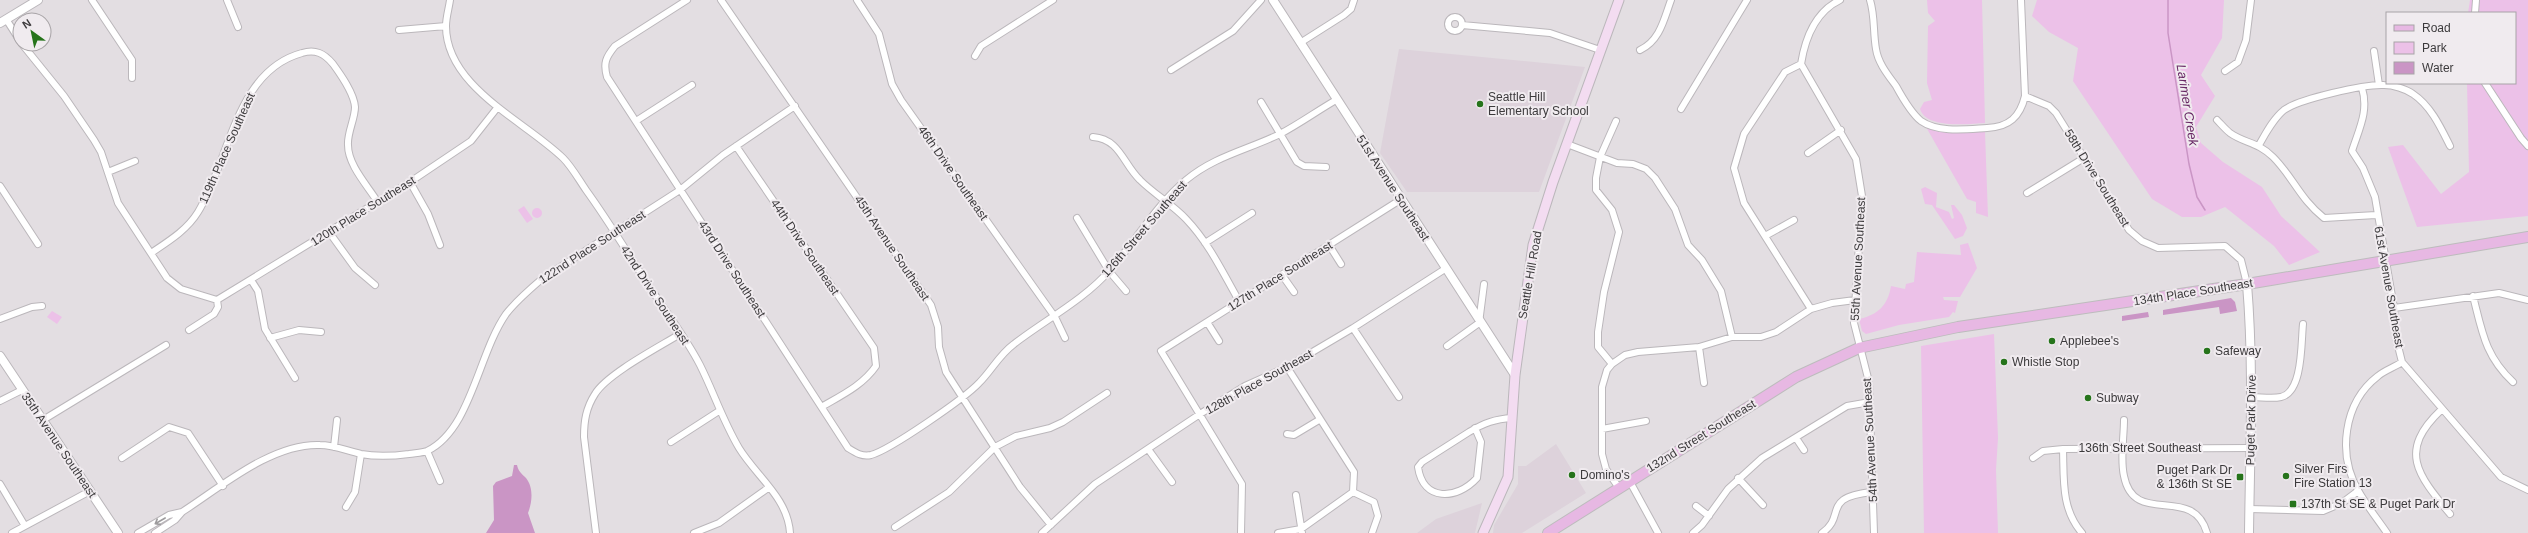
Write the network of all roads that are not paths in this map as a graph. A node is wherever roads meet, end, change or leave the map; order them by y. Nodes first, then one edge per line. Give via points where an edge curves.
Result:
1 (38, 0) edge
2 (92, 0) edge
3 (227, 0) edge
4 (450, 0) edge
5 (687, 0) edge
6 (721, 0) edge
7 (857, 0) edge
8 (1053, 0) edge
9 (1261, 0) edge
10 (1272, 0) edge
11 (1354, 0) edge
12 (1619, 0) edge
13 (1671, 0) edge
14 (1840, 0) edge
15 (2022, 0) edge
16 (2251, 0) edge
17 (2476, 0) edge
18 (1869, 1) edge
19 (1746, 2) edge
20 (2476, 12) edge
21 (3, 21) edge
22 (1462, 25) dead end
23 (446, 26) junction
24 (238, 27) dead end
25 (398, 30) dead end
26 (12, 32) edge
27 (1300, 43) junction
28 (1600, 50) junction
29 (1640, 50) dead end
30 (2374, 51) dead end
31 (28, 52) edge
32 (975, 56) dead end
33 (1801, 64) junction
34 (1171, 70) dead end
35 (2225, 72) dead end
36 (132, 78) dead end
37 (2486, 84) edge
38 (692, 85) dead end
39 (2379, 85) junction
40 (2362, 88) junction
41 (2025, 96) junction
42 (1336, 100) junction
43 (1261, 102) dead end
44 (795, 106) junction
45 (497, 108) junction
46 (1680, 109) dead end
47 (1616, 120) dead end
48 (2216, 120) dead end
49 (636, 121) junction
50 (1841, 130) junction
51 (1281, 133) junction
52 (1093, 137) dead end
53 (1567, 144) junction
54 (2259, 145) junction
55 (736, 146) junction
56 (2450, 146) dead end
57 (2528, 146) edge
58 (1808, 153) dead end
59 (1600, 158) junction
60 (2084, 158) junction
61 (135, 161) dead end
62 (1326, 167) dead end
63 (108, 172) junction
64 (410, 182) junction
65 (0, 186) edge
66 (680, 190) junction
67 (2028, 193) dead end
68 (1400, 200) junction
69 (377, 201) junction
70 (1165, 201) junction
71 (1252, 213) dead end
72 (2376, 214) junction
73 (1077, 218) dead end
74 (1794, 220) dead end
75 (614, 231) junction
76 (329, 232) junction
77 (1765, 236) junction
78 (2528, 237) edge
79 (1205, 243) junction
80 (38, 244) dead end
81 (440, 245) dead end
82 (1329, 245) junction
83 (151, 253) junction
84 (2385, 261) junction
85 (1341, 264) dead end
86 (1445, 269) junction
87 (1109, 272) junction
88 (1282, 275) junction
89 (251, 280) junction
90 (1484, 284) dead end
91 (2247, 284) junction
92 (375, 285) dead end
93 (1126, 291) dead end
94 (1294, 292) dead end
95 (2474, 296) junction
96 (217, 300) junction
97 (1855, 300) junction
98 (2528, 300) edge
99 (1240, 301) junction
100 (42, 306) dead end
101 (2394, 308) junction
102 (1811, 309) junction
103 (1055, 316) junction
104 (0, 318) edge
105 (1206, 322) junction
106 (1479, 323) junction
107 (2303, 324) dead end
108 (1353, 328) junction
109 (188, 330) dead end
110 (321, 332) dead end
111 (680, 334) junction
112 (1732, 337) junction
113 (270, 338) junction
114 (1065, 338) dead end
115 (1219, 341) dead end
116 (166, 345) dead end
117 (1447, 346) dead end
118 (1699, 347) junction
119 (1859, 348) junction
120 (0, 356) edge
121 (2402, 362) junction
122 (1612, 364) junction
123 (1287, 367) junction
124 (1515, 375) junction
125 (295, 378) dead end
126 (2512, 382) dead end
127 (1704, 383) dead end
128 (22, 390) junction
129 (1107, 393) dead end
130 (1398, 397) dead end
131 (2252, 397) junction
132 (963, 398) junction
133 (0, 401) edge
134 (1870, 402) junction
135 (823, 406) junction
136 (2442, 410) junction
137 (719, 411) junction
138 (1200, 414) junction
139 (1512, 418) junction
140 (43, 420) junction
141 (337, 420) dead end
142 (1319, 420) junction
143 (2124, 420) dead end
144 (1646, 421) dead end
145 (1476, 428) junction
146 (1602, 430) junction
147 (1287, 434) dead end
148 (1796, 438) junction
149 (671, 442) dead end
150 (334, 447) junction
151 (995, 447) junction
152 (2124, 447) junction
153 (1148, 448) junction
154 (2250, 448) junction
155 (2063, 449) junction
156 (1804, 450) dead end
157 (427, 451) junction
158 (361, 454) junction
159 (872, 455) joint
160 (122, 458) dead end
161 (2033, 458) dead end
162 (1738, 478) junction
163 (1629, 480) junction
164 (440, 481) dead end
165 (1172, 482) dead end
166 (0, 484) edge
167 (223, 486) junction
168 (768, 488) junction
169 (1619, 488) junction
170 (2528, 490) edge
171 (90, 491) junction
172 (2358, 491) junction
173 (1353, 492) junction
174 (1873, 492) junction
175 (1296, 495) dead end
176 (1763, 505) dead end
177 (1696, 506) dead end
178 (346, 507) dead end
179 (2249, 508) junction
180 (182, 512) junction
181 (2450, 514) dead end
182 (1709, 516) junction
183 (1051, 525) junction
184 (25, 526) junction
185 (895, 527) dead end
186 (2206, 530) edge
187 (1302, 531) edge
188 (12, 533) edge
189 (118, 533) edge
190 (138, 533) edge
191 (155, 533) edge
192 (596, 533) edge
193 (694, 533) edge
194 (790, 533) edge
195 (1042, 533) edge
196 (1241, 533) edge
197 (1278, 533) edge
198 (1372, 533) edge
199 (1483, 533) edge
200 (1548, 533) edge
201 (1658, 533) edge
202 (1693, 533) edge
203 (1822, 533) edge
204 (1874, 533) edge
205 (2082, 533) edge
206 (2249, 533) edge
207 (2387, 533) edge

1 - 21 street
2 - 36 street via 132,60
3 - 24 street
4 - 23 street, 42nd Drive Southeast
5 - 49 street, 43rd Drive Southeast via 615,46 606,56 604,67 607,77
6 - 44 street, 45th Avenue Southeast
7 - 103 street, 46th Drive Southeast via 879,34 892,84 901,100
8 - 32 street via 981,46
9 - 34 street via 1233,31
10 - 27 street, 51st Avenue Southeast
11 - 27 street via 1351,9 1344,15
12 - 28 main road, Seattle Hill Road
13 - 29 street via 1658,34 1649,46
14 - 33 street via 1822,13 1813,24 1804,44
15 - 41 street
16 - 35 street via 2246,40 2238,62
17 - 20 street
18 - 41 street via 1876,50 1881,64 1921,121 1939,128 1969,129 2006,125 2016,118 2023,107
19 - 46 street
21 - 26 street
22 - 28 street via 1550,33
23 - 25 street
23 - 45 street, 42nd Drive Southeast via 449,45 458,65 477,90
27 - 42 street, 51st Avenue Southeast
28 - 53 main road, Seattle Hill Road
30 - 39 street
31 - 63 street via 79,117 101,152
33 - 50 street, 55th Avenue Southeast
33 - 77 street via 1785,72 1744,134 1734,168 1744,203
37 - 57 street via 2520,138
38 - 49 street
39 - 40 street
39 - 56 street via 2394,86 2420,99 2440,126
40 - 54 street via 2293,104 2272,123
40 - 72 street, 61st Avenue Southeast via 2366,99 2365,113 2352,151 2370,182 2375,197
41 - 60 street, 58th Drive Southeast via 2049,106 2056,113
42 - 51 street, 126th Street Southeast
42 - 68 street, 51st Avenue Southeast
43 - 51 street
44 - 55 street, 122nd Place Southeast
44 - 132 street, 45th Avenue Southeast via 931,305 938,327 941,359 946,372
45 - 64 street, 120th Place Southeast via 471,141
45 - 75 street, 42nd Drive Southeast via 526,126 564,160
47 - 59 street
48 - 54 street via 2230,133
49 - 66 street, 43rd Drive Southeast
50 - 58 street
50 - 97 street, 55th Avenue Southeast via 1856,159 1862,196
51 - 62 street via 1297,162 1304,166
51 - 70 street, 126th Street Southeast via 1216,160 1186,180
52 - 70 street via 1106,139 1120,151 1139,179
53 - 59 street
53 - 124 main road, Seattle Hill Road via 1533,245
54 - 72 street via 2287,173 2295,189 2310,207 2324,218
55 - 66 street, 122nd Place Southeast
55 - 135 street, 44th Drive Southeast via 874,348 876,366 871,374
59 - 112 street via 1646,169 1662,187 1676,209 1688,245 1702,260 1721,291
59 - 122 street via 1596,190 1612,210 1619,232 1604,292 1598,332 1598,347
60 - 67 street
60 - 91 street, 58th Drive Southeast via 2129,230 2142,241 2158,248 2225,246 2241,260
61 - 63 street
63 - 83 street via 118,203
64 - 69 street, 120th Place Southeast
64 - 81 street via 428,214
65 - 80 street
66 - 75 street, 122nd Place Southeast
66 - 135 street, 43rd Drive Southeast
68 - 82 street, 127th Place Southeast
68 - 86 street, 51st Avenue Southeast
69 - 76 street, 120th Place Southeast
69 - 83 street, 119th Place Southeast via 351,160 348,146 355,107 352,94 332,63 322,53 308,51 296,54 269,71 254,86 242,106 220,165 199,210 190,224
70 - 79 street via 1186,219
70 - 87 street, 126th Street Southeast
71 - 79 street
72 - 84 street, 61st Avenue Southeast
73 - 87 street
74 - 77 street
75 - 111 street, 42nd Drive Southeast
75 - 157 street, 122nd Place Southeast via 543,278 506,314 483,357 466,408 455,426
76 - 89 street, 120th Place Southeast
76 - 92 street via 355,268
77 - 102 street
78 - 84 main road, 134th Place Southeast
79 - 99 street
82 - 85 street
82 - 88 street, 127th Place Southeast
83 - 96 street via 167,278 181,289
84 - 91 main road, 134th Place Southeast
84 - 101 street, 61st Avenue Southeast
86 - 106 street, 51st Avenue Southeast
86 - 108 street, 128th Place Southeast
87 - 93 street
87 - 103 street, 126th Street Southeast
88 - 94 street
88 - 99 street, 127th Place Southeast
89 - 96 street, 120th Place Southeast
89 - 113 street via 258,291 262,319
90 - 106 street
91 - 119 main road, 134th Place Southeast via 1958,327
91 - 131 street, Puget Park Drive via 2252,345
95 - 98 street via 2499,293
95 - 101 street
95 - 126 street via 2488,352
96 - 109 street via 218,307 214,314
97 - 102 street
97 - 119 street, 55th Avenue Southeast via 1854,323
99 - 105 street, 127th Place Southeast
100 - 104 street
101 - 121 street, 61st Avenue Southeast via 2396,338
102 - 112 street via 1776,332 1761,337
103 - 114 street, 46th Drive Southeast
103 - 132 street, 126th Street Southeast via 1013,344
105 - 115 street
105 - 138 street, 127th Place Southeast via 1161,351
106 - 117 street
106 - 124 street, 51st Avenue Southeast
107 - 131 street via 2297,381 2290,392 2281,397
108 - 123 street, 128th Place Southeast
108 - 130 street
110 - 113 street via 298,330
111 - 137 street, 42nd Drive Southeast via 700,365
111 - 192 street via 611,378 596,392 587,408 584,437
112 - 118 street
113 - 125 street
116 - 140 street
118 - 122 street via 1631,353
118 - 127 street
119 - 134 street, 54th Avenue Southeast via 1869,382
119 - 163 main road, 132nd Street Southeast via 1796,377
120 - 128 street, 35th Avenue Southeast
121 - 136 street, 61st Avenue Southeast
121 - 172 street via 2378,376 2356,402 2348,421 2347,462
122 - 146 street via 1607,370 1602,387
123 - 138 street, 128th Place Southeast via 1245,386
123 - 142 street
124 - 139 main road, Seattle Hill Road
128 - 133 street
128 - 140 street, 35th Avenue Southeast
129 - 151 street via 1063,422 1050,428 1016,436
131 - 154 street, Puget Park Drive
132 - 151 street, 45th Avenue Southeast
132 - 159 street, 126th Street Southeast
134 - 148 street via 1847,406
134 - 174 street, 54th Avenue Southeast
135 - 159 street, 43rd Drive Southeast via 848,448 864,456
136 - 170 street, 61st Avenue Southeast via 2501,477
136 - 181 street via 2423,429 2416,443 2416,456 2424,482
137 - 149 street
137 - 168 street, 42nd Drive Southeast via 739,449
138 - 153 street, 128th Place Southeast
138 - 196 street via 1242,484
139 - 145 street via 1488,421
139 - 199 main road, Seattle Hill Road via 1508,477
140 - 171 street, 35th Avenue Southeast
141 - 150 street
142 - 147 street via 1294,434
142 - 173 street via 1354,472
143 - 152 street
144 - 146 street
145 - 145 street via 1418,467 1422,480 1440,496 1457,491 1474,481 1479,473 1481,442
146 - 169 street via 1602,454 1606,469
148 - 156 street
148 - 162 street via 1762,458
150 - 158 street, 122nd Place Southeast
150 - 167 street, 122nd Place Southeast via 318,445 290,449 265,459
151 - 183 street, 45th Avenue Southeast via 1020,487
151 - 185 street via 949,492
152 - 154 street, 136th Street Southeast
152 - 155 street, 136th Street Southeast
152 - 186 street via 2124,476 2132,494 2150,505 2186,508 2200,518
153 - 165 street
153 - 183 street, 128th Place Southeast via 1095,484
154 - 179 street, Puget Park Drive
155 - 161 street, 136th Street Southeast via 2043,451
155 - 205 street via 2065,498 2070,516
157 - 158 street, 122nd Place Southeast via 393,456
157 - 164 street
158 - 178 street via 355,492
160 - 167 street via 169,427 188,432
162 - 176 street
162 - 182 street
163 - 169 main road, 132nd Street Southeast
163 - 201 street
166 - 184 street
167 - 180 street, 122nd Place Southeast
168 - 193 street via 719,523
168 - 194 street, 42nd Drive Southeast via 778,497 785,510
169 - 200 main road, 132nd Street Southeast
171 - 184 street
171 - 189 street, 35th Avenue Southeast
172 - 179 street via 2342,503 2323,511
172 - 207 street
173 - 187 street
173 - 198 street via 1374,502 1378,516
174 - 203 street via 1844,498 1834,510 1829,528
174 - 204 street, 54th Avenue Southeast
175 - 187 street
177 - 182 street
179 - 206 street, Puget Park Drive
180 -> 190 street, 122nd Place Southeast via 169,515
180 - 191 street, 122nd Place Southeast via 175,520
182 - 202 street
183 - 195 street, 128th Place Southeast
184 - 188 street
187 - 197 street

